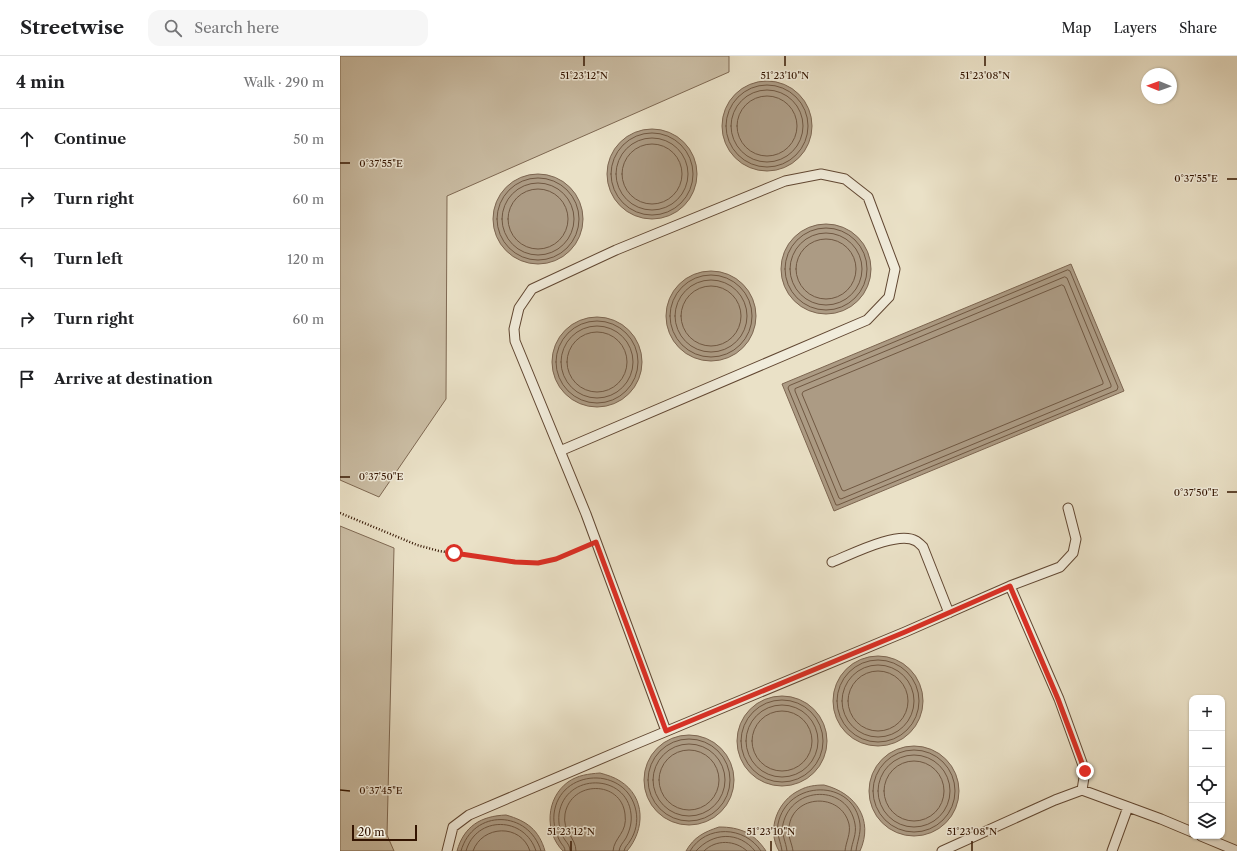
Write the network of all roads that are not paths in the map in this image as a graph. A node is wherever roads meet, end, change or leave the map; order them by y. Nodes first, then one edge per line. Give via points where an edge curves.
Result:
1 (560, 451) junction
2 (1068, 508) dead end
3 (832, 562) dead end
4 (1010, 586) junction
5 (949, 613) junction
6 (666, 731) junction
7 (1082, 790) junction
8 (1128, 807) junction
9 (1189, 831) edge
10 (1208, 839) edge
11 (447, 851) edge
12 (942, 851) edge
13 (1112, 851) edge
14 (1237, 851) edge

1 - 1 lane via 515,341 514,329 519,308 532,289 616,250 785,181 821,174 845,179 868,197 895,269 889,297 867,320
1 - 6 lane
2 - 4 lane via 1076,539 1073,552 1060,566
3 - 5 lane via 880,542 900,538 915,540 923,547
4 - 5 lane
4 - 7 lane via 1058,699 1085,771
5 - 6 lane
6 - 11 lane via 469,815 453,827
7 - 8 lane
7 - 12 lane
8 - 9 lane
8 - 13 lane
10 - 14 lane

